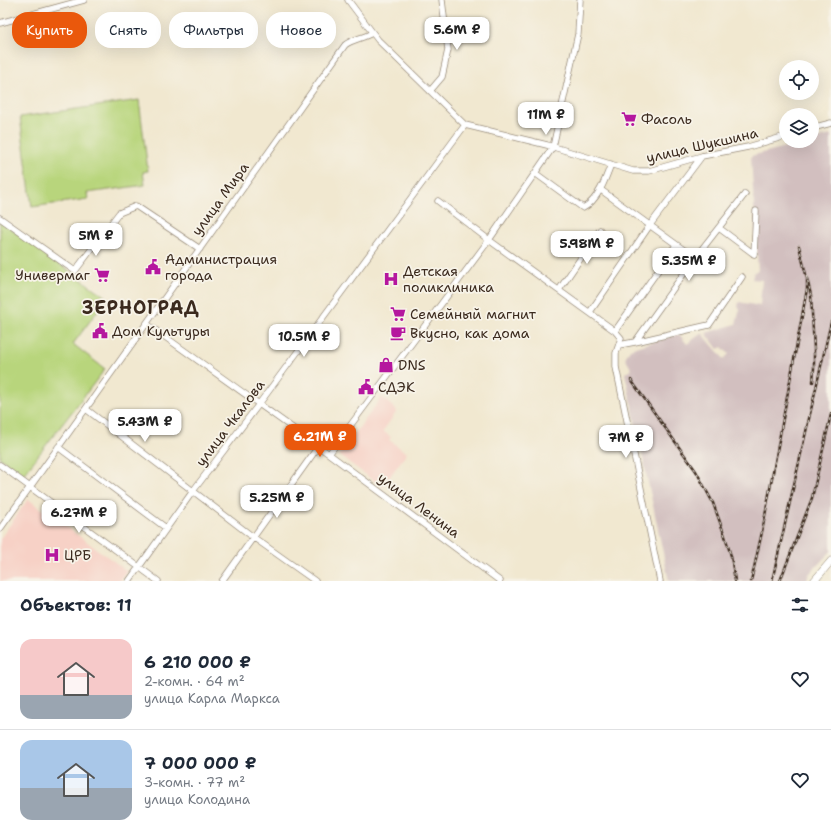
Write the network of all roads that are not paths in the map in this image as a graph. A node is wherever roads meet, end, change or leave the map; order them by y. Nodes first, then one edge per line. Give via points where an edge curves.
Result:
1 (84, 0) edge
2 (348, 0) edge
3 (442, 0) edge
4 (580, 0) edge
5 (0, 23) edge
6 (372, 33) junction
7 (430, 91) junction
8 (831, 123) edge
9 (465, 125) junction
10 (819, 126) edge
11 (779, 138) edge
12 (553, 147) junction
13 (702, 156) junction
14 (611, 164) junction
15 (535, 173) junction
16 (601, 190) junction
17 (745, 194) dead end
18 (438, 201) dead end
19 (756, 211) dead end
20 (0, 218) edge
21 (650, 225) junction
22 (719, 228) junction
23 (600, 230) dead end
24 (489, 240) junction
25 (676, 245) junction
26 (200, 248) junction
27 (695, 258) junction
28 (742, 278) dead end
29 (559, 290) junction
30 (590, 312) junction
31 (147, 324) junction
32 (615, 330) junction
33 (636, 342) junction
34 (619, 345) junction
35 (259, 404) junction
36 (86, 409) junction
37 (58, 447) junction
38 (318, 447) junction
39 (329, 454) junction
40 (0, 465) edge
41 (30, 487) junction
42 (193, 491) junction
43 (166, 528) junction
44 (0, 529) edge
45 (253, 537) junction
46 (831, 561) edge
47 (139, 568) junction
48 (129, 581) edge
49 (158, 581) edge
50 (222, 581) edge
51 (315, 581) edge
52 (500, 581) edge
53 (660, 581) edge
54 (814, 581) edge

1 - 5 street
2 - 6 street
3 - 7 street via 448,50 442,77
4 - 12 street via 578,34
6 - 7 street
6 - 26 street, улица Мира via 345,45
7 - 9 street
8 - 10 street
9 - 12 street, улица Шукшина
9 - 35 street, улица Чкалова
11 - 13 street, улица Шукшина
12 - 14 street, улица Шукшина
12 - 15 street
13 - 14 street, улица Шукшина via 649,171 633,171
13 - 21 street
14 - 16 street
15 - 16 street via 583,208
15 - 24 street
16 - 21 street
17 - 22 street
18 - 24 street
19 - 22 street via 754,254
20 - 26 street via 75,271 119,213 136,206
21 - 25 street
21 - 30 street
22 - 27 street
23 - 29 street
24 - 29 street
24 - 39 street
25 - 27 street
25 - 32 street
26 - 31 street, улица Мира
27 - 33 street
28 - 33 street via 709,325
29 - 30 street
30 - 32 street
31 - 35 street, улица Ленина
31 - 36 street, улица Мира
32 - 34 street via 621,338
33 - 34 street
34 - 53 street via 616,367
35 - 38 street, улица Ленина
35 - 42 street, улица Чкалова
36 - 37 street, улица Мира
36 - 42 street
37 - 41 street, улица Мира
37 - 43 street
38 - 39 street, улица Ленина
38 - 45 street
39 - 52 street, улица Ленина
40 - 41 street
41 - 44 street, улица Мира
41 - 47 street
42 - 43 street, улица Чкалова
42 - 45 street
43 - 47 street, улица Чкалова
45 - 50 street
45 - 51 street
46 - 54 main road
47 - 48 street, улица Чкалова
47 - 49 street

